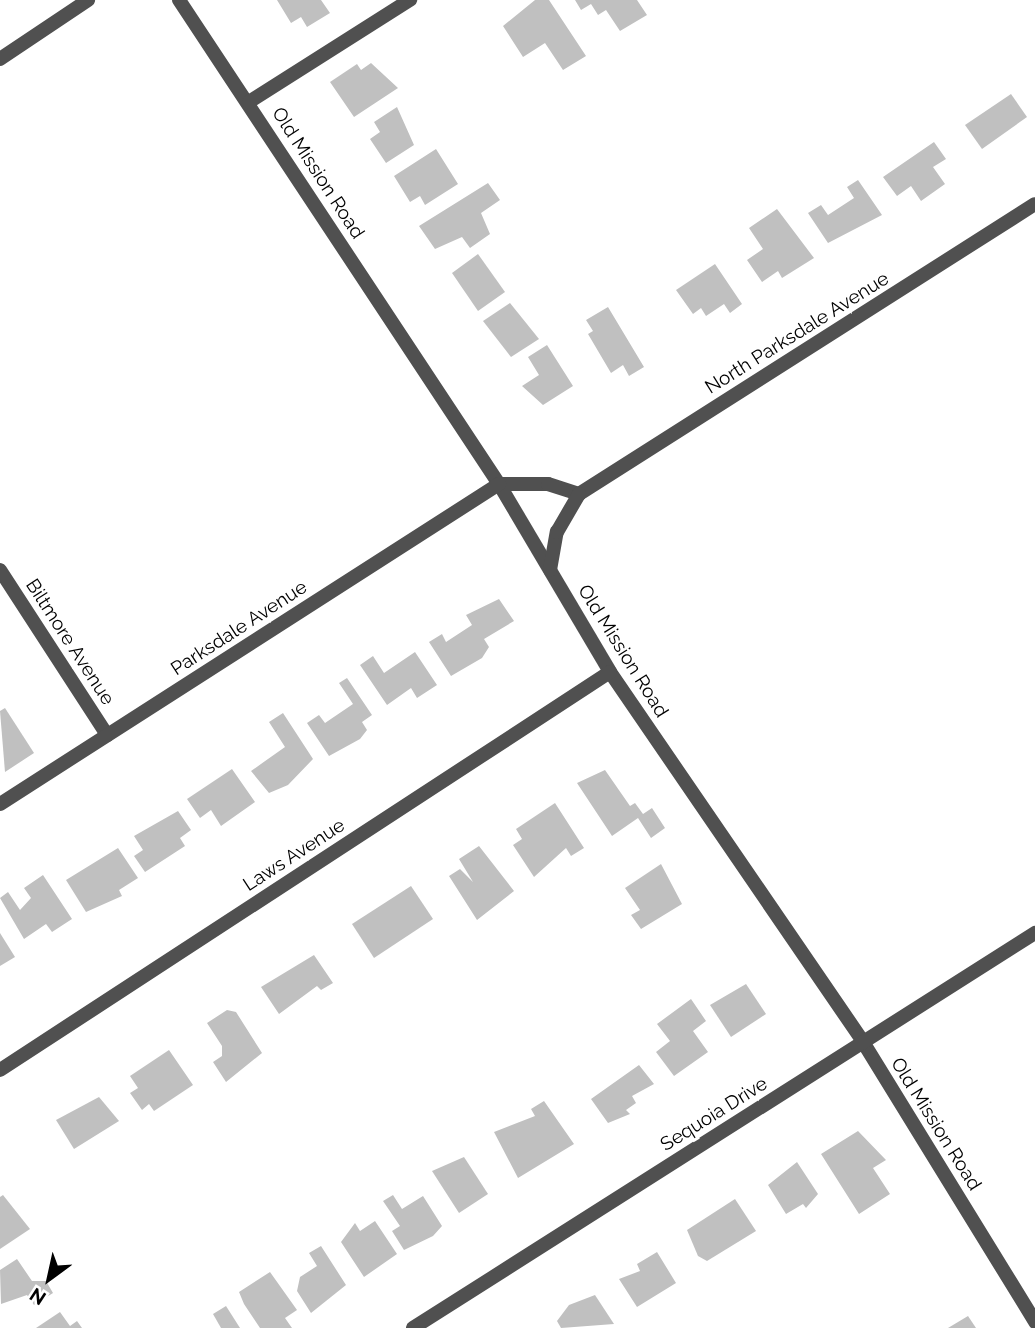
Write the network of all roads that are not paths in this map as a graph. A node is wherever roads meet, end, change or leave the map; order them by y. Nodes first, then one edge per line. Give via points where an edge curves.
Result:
1 (88, 0) edge
2 (179, 0) edge
3 (410, 0) edge
4 (0, 58) edge
5 (249, 102) junction
6 (1035, 204) edge
7 (499, 484) junction
8 (579, 494) junction
9 (0, 570) edge
10 (550, 570) junction
11 (610, 672) junction
12 (107, 735) junction
13 (0, 804) edge
14 (1035, 933) edge
15 (863, 1042) junction
16 (0, 1070) edge
17 (1035, 1322) edge
18 (413, 1328) edge

1 - 4 street
2 - 5 street, Old Mission Road
3 - 5 street
5 - 7 street, Old Mission Road
6 - 8 street, North Parksdale Avenue
7 - 8 street via 548,484
7 - 10 street, Old Mission Road
7 - 12 street, Parksdale Avenue
8 - 10 street, North Parksdale Avenue via 557,531
9 - 12 street, Biltmore Avenue
10 - 11 street, Old Mission Road
11 - 15 street, Old Mission Road
11 - 16 street, Laws Avenue
12 - 13 street, Parksdale Avenue
14 - 15 street, Sequoia Drive
15 - 17 street, Old Mission Road
15 - 18 street, Sequoia Drive

